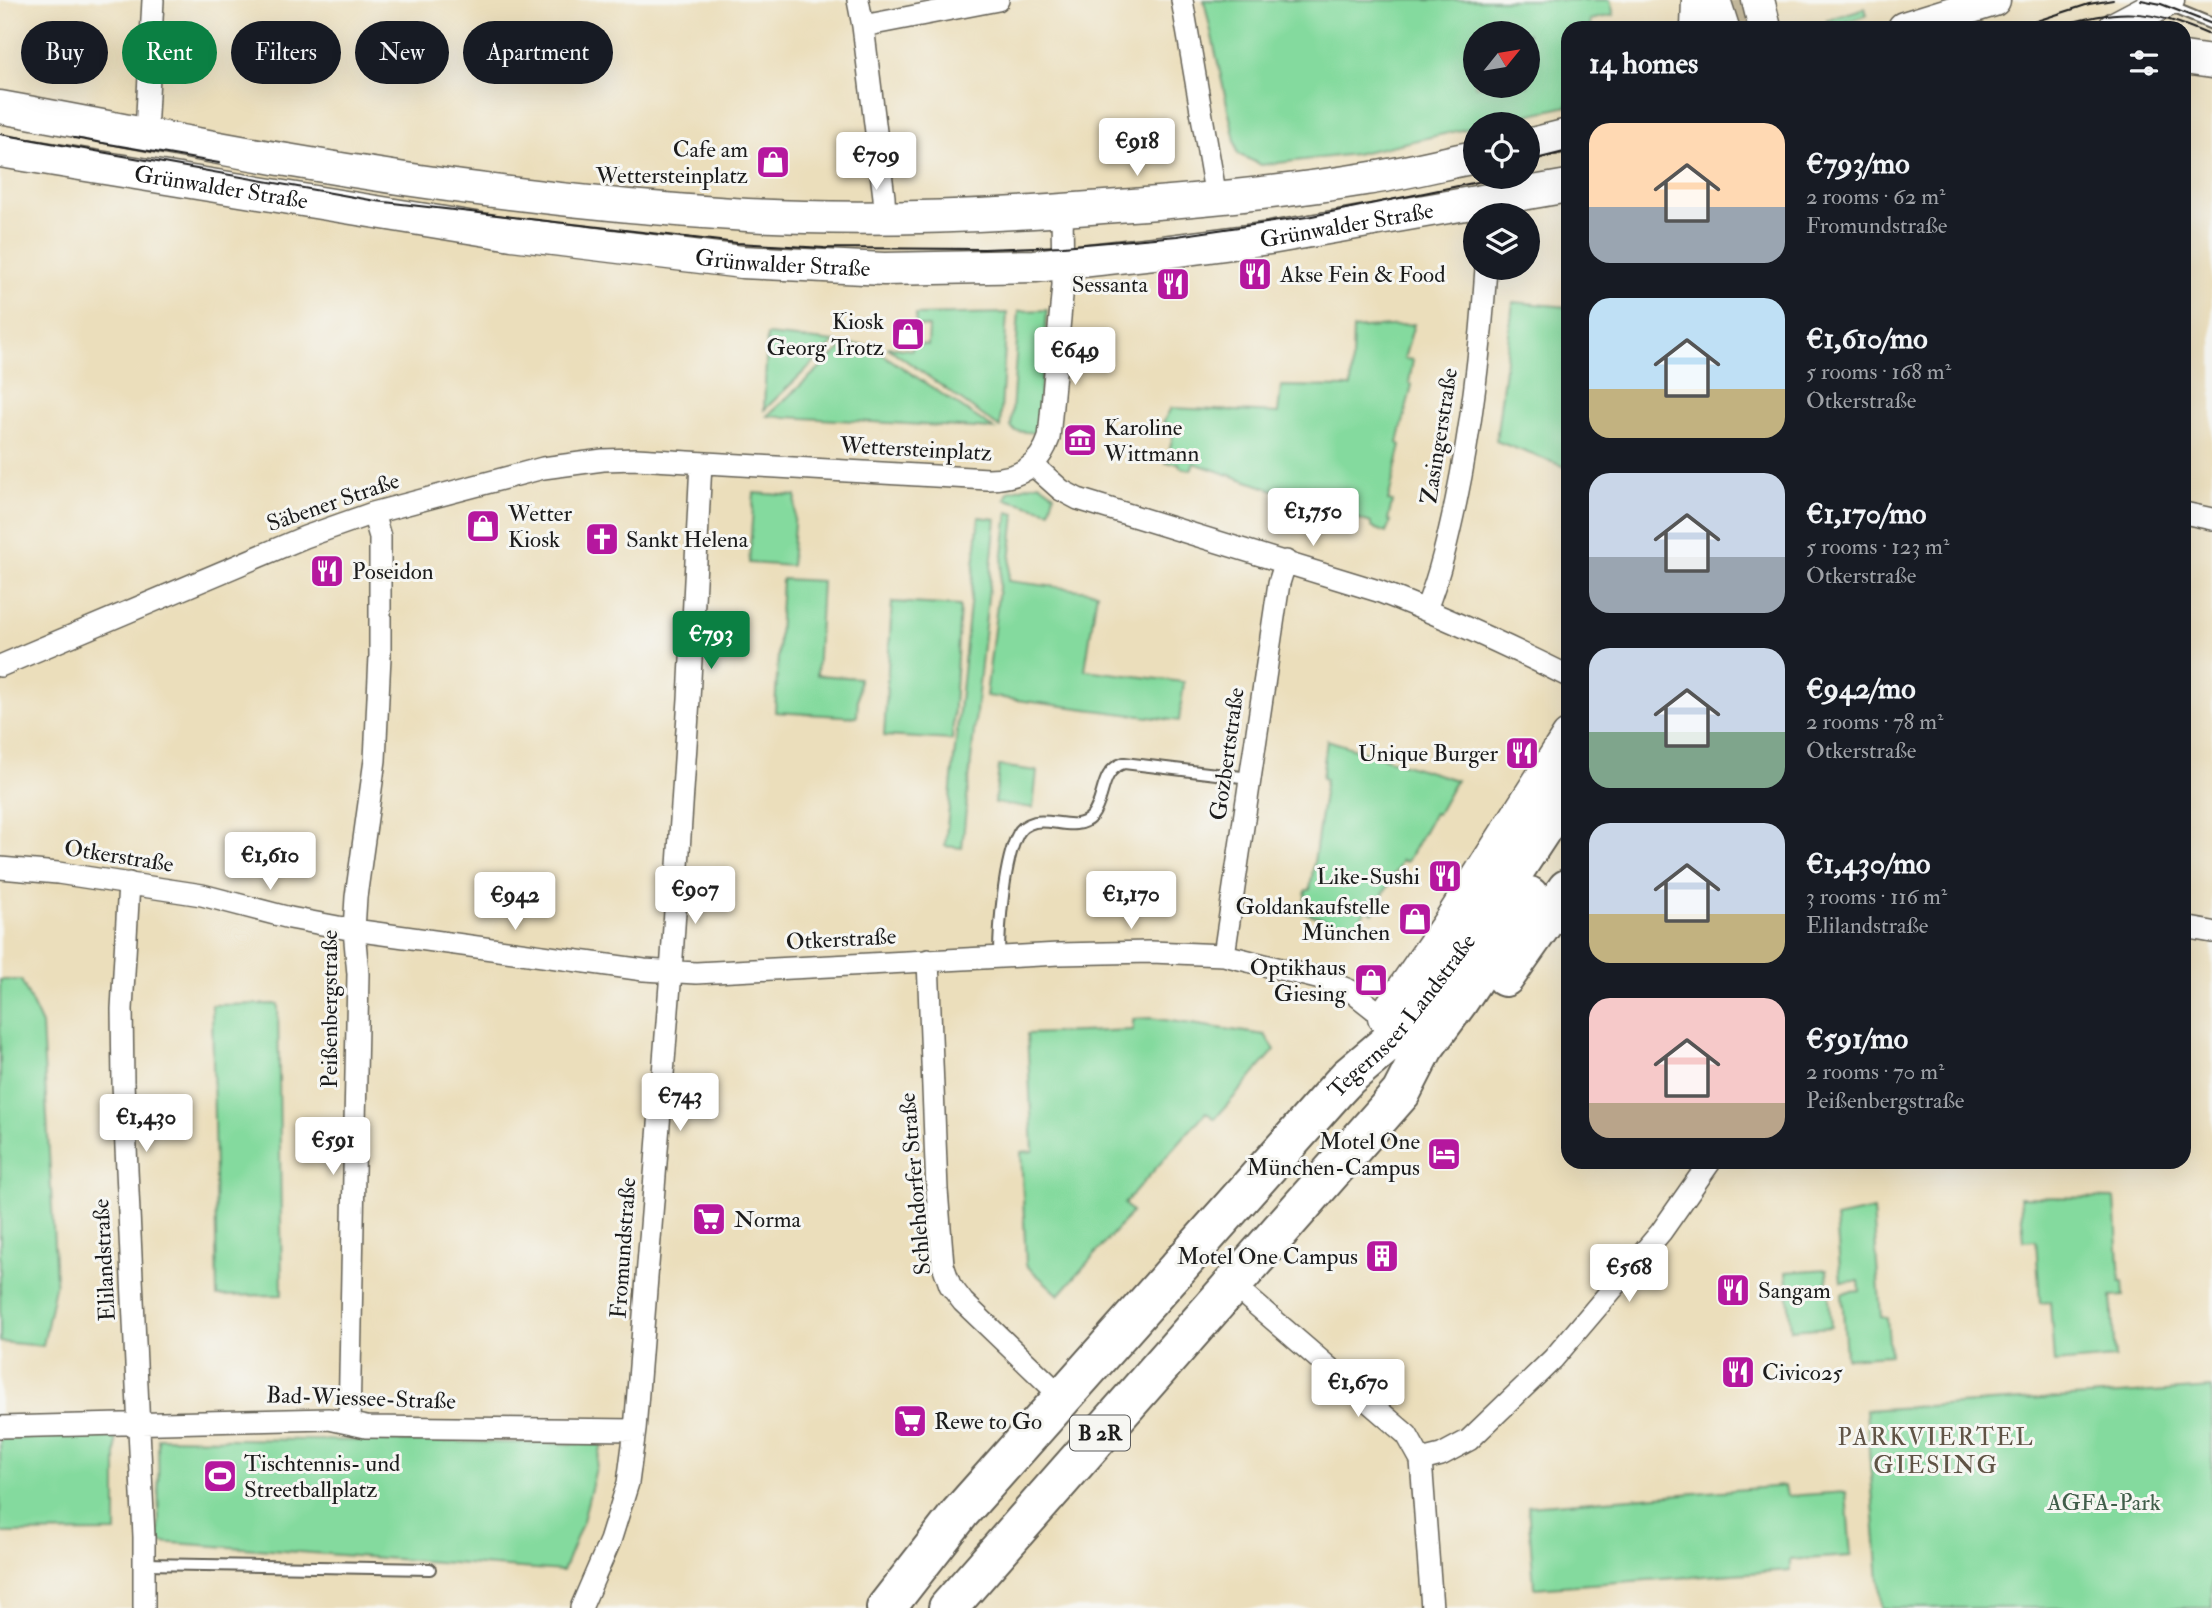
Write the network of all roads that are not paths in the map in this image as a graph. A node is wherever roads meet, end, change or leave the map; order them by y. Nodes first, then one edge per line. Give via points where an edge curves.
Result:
1 (153, 0) edge
2 (858, 0) edge
3 (998, 0) edge
4 (1182, 0) edge
5 (1698, 0) edge
6 (1714, 0) edge
7 (1758, 0) edge
8 (1994, 0) edge
9 (2143, 9) edge
10 (1697, 21) edge
11 (1721, 21) edge
12 (1763, 21) edge
13 (1926, 21) edge
14 (2212, 24) edge
15 (863, 26) junction
16 (2191, 59) edge
17 (2212, 62) edge
18 (0, 107) edge
19 (146, 133) junction
20 (1561, 137) edge
21 (1540, 142) edge
22 (0, 151) edge
23 (1463, 159) edge
24 (1561, 188) edge
25 (1216, 198) junction
26 (1505, 203) edge
27 (1062, 211) junction
28 (1463, 211) edge
29 (885, 219) junction
30 (1063, 262) junction
31 (1485, 280) edge
32 (701, 463) junction
33 (1033, 465) junction
34 (373, 513) junction
35 (2191, 514) edge
36 (2212, 519) edge
37 (1286, 561) junction
38 (1426, 609) junction
39 (0, 666) edge
40 (1561, 673) edge
41 (1561, 747) edge
42 (1250, 778) junction
43 (1561, 800) edge
44 (1561, 847) edge
45 (0, 868) edge
46 (129, 883) junction
47 (1561, 897) edge
48 (2191, 928) edge
49 (354, 930) junction
50 (2212, 932) edge
51 (1224, 955) junction
52 (999, 957) junction
53 (928, 960) junction
54 (671, 972) junction
55 (1384, 1017) junction
56 (1348, 1077) junction
57 (1401, 1093) junction
58 (1705, 1169) edge
59 (1232, 1284) junction
60 (1063, 1398) junction
61 (349, 1423) junction
62 (139, 1424) junction
63 (0, 1427) edge
64 (635, 1430) junction
65 (1421, 1460) junction
66 (144, 1564) junction
67 (430, 1569) dead end
68 (144, 1608) edge
69 (581, 1608) edge
70 (886, 1608) edge
71 (948, 1608) edge
72 (1432, 1608) edge

1 - 19 street
2 - 15 street
3 - 15 street
4 - 25 street
5 - 10 main road
6 - 11 main road
7 - 12 main road
8 - 13 main road
9 - 14 lane
15 - 29 street
16 - 17 main road
18 - 19 main road, Grünwalder Straße
19 - 29 main road, Grünwalder Straße via 287,160 513,193 723,213
20 - 21 main road
22 - 30 main road, Grünwalder Straße via 512,234 742,262 884,269 1035,267
23 - 25 main road, Grünwalder Straße via 1369,179
24 - 26 main road, Grünwalder Straße
25 - 27 main road, Grünwalder Straße
27 - 29 main road, Grünwalder Straße
27 - 30 street
28 - 30 main road, Grünwalder Straße
30 - 33 street via 1049,438
31 - 38 street, Zasingerstraße via 1465,452 1447,542
32 - 33 street, Wettersteinplatz via 988,479 1016,476
32 - 34 street, Säbener Straße via 603,460 543,468
32 - 54 street, Fromundstraße
33 - 37 street via 1079,499
34 - 39 street, Säbener Straße via 305,537
34 - 49 street, Peißenbergstraße via 380,537 380,656 375,760
35 - 36 street
37 - 38 street
37 - 42 street, Gozbertstraße
38 - 40 street
41 - 55 main road, Tegernseer Landstraße
42 - 51 street, Gozbertstraße
42 - 52 lane via 1124,763 1108,773 1091,816 1081,823 1043,821 1024,826 1010,859
43 - 56 highway, Tegernseer Landstraße / B 2R via 1435,984 1388,1043
44 - 57 highway, Tegernseer Landstraße / B 2R via 1424,1048
45 - 46 street, Otkerstraße
46 - 49 street, Otkerstraße
46 - 62 street, Elilandstraße via 123,1083
47 - 57 highway via 1522,956 1440,1061
48 - 50 street
49 - 54 street, Otkerstraße
49 - 61 street, Peißenbergstraße via 358,974
51 - 52 street, Otkerstraße via 1143,952
51 - 55 street, Otkerstraße via 1325,980 1351,992
52 - 53 street, Otkerstraße
53 - 54 street, Otkerstraße
53 - 60 street, Schlehdorfer Straße via 943,1265 963,1302
54 - 64 street, Fromundstraße
55 - 56 highway
56 - 60 highway, Tegernseer Landstraße / B 2R
57 - 59 highway, Tegernseer Landstraße / B 2R
58 - 65 street via 1661,1232 1553,1359 1469,1440
59 - 65 street via 1406,1435
59 - 71 highway, Tegernseer Landstraße / B 2R
60 - 70 highway, Tegernseer Landstraße / B 2R via 960,1513
61 - 62 street, Bad-Wiessee-Straße via 329,1419
61 - 64 street, Bad-Wiessee-Straße via 366,1427
62 - 63 street, Bad-Wiessee-Straße
62 - 66 street, Elilandstraße
64 - 69 street, Fromundstraße via 628,1483 610,1541
65 - 72 street
66 - 67 lane
66 - 68 street, Elilandstraße

